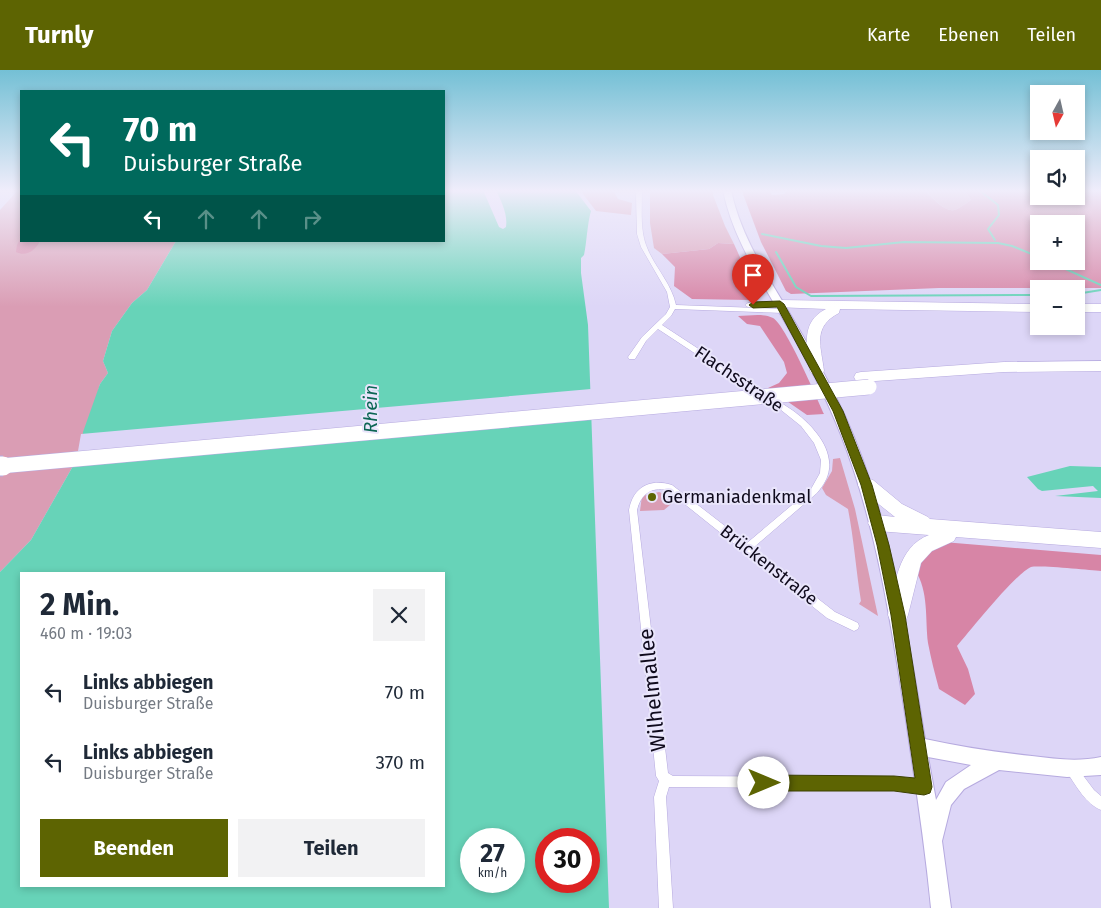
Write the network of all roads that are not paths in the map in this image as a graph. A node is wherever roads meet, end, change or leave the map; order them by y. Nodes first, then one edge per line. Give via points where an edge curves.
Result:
1 (640, 229) edge
2 (740, 229) edge
3 (673, 307) junction
4 (782, 307) junction
5 (1101, 309) edge
6 (834, 310) junction
7 (1030, 310) edge
8 (1030, 310) edge
9 (1085, 310) edge
10 (660, 326) junction
11 (632, 357) dead end
12 (1101, 367) edge
13 (817, 371) junction
14 (1101, 375) edge
15 (865, 382) junction
16 (0, 455) edge
17 (0, 466) edge
18 (660, 485) joint
19 (866, 485) junction
20 (878, 527) junction
21 (943, 532) junction
22 (1101, 540) edge
23 (747, 548) junction
24 (898, 615) junction
25 (854, 626) dead end
26 (918, 746) junction
27 (998, 761) junction
28 (1101, 766) edge
29 (1065, 769) junction
30 (666, 780) junction
31 (924, 787) junction
32 (1101, 804) edge
33 (933, 844) junction
34 (666, 908) edge
35 (941, 908) edge

1 - 3 street via 644,247 670,292
2 - 4 main road
3 - 4 street
3 - 10 street
4 - 6 highway
4 - 7 highway
4 - 13 main road
5 - 9 highway
6 - 8 highway
6 - 13 highway via 820,317 813,328
10 - 11 street
10 - 23 street, Flachsstraße via 790,412 804,424 825,458 822,481 814,492
12 - 15 highway via 958,369
13 - 19 main road via 838,411
14 - 15 highway
15 - 16 highway
15 - 17 highway, bridge
18 - 23 street, Brückenstraße via 679,494
18 - 30 street, Wilhelmallee via 641,490 635,498 633,510 660,767
19 - 20 main road
19 - 21 highway via 908,516
20 - 21 highway
20 - 24 main road
21 - 22 highway
21 - 24 highway via 924,545 909,565
23 - 25 street, Brückenstraße via 831,615
24 - 26 main road
26 - 27 main road
26 - 31 main road
27 - 29 main road
27 - 33 main road via 966,777 948,794
28 - 29 main road
29 - 32 street
30 - 31 street
30 - 34 street via 660,797
31 - 33 main road
33 - 35 main road

